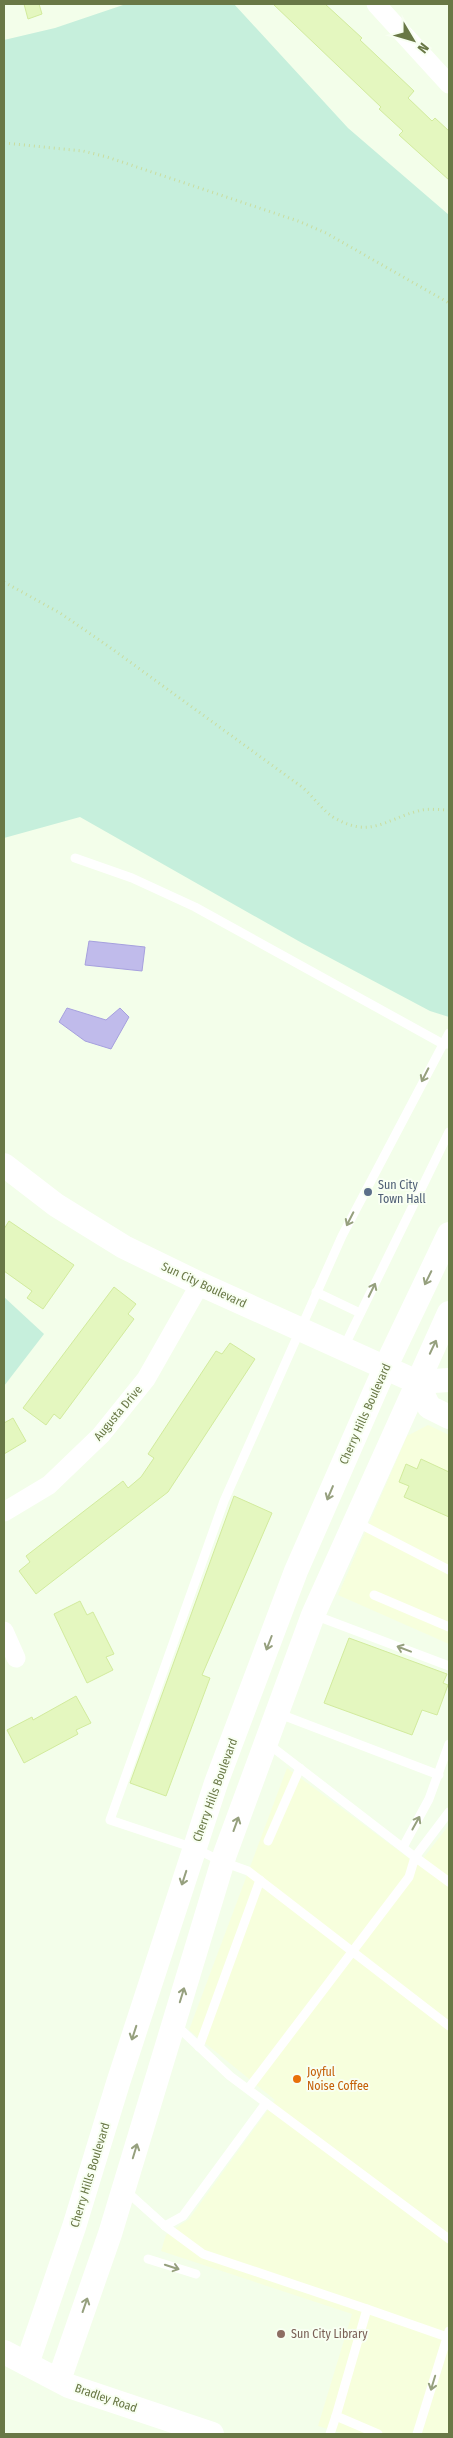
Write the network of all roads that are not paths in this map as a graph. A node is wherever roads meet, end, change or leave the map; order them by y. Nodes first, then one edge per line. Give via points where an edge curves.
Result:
1 (376, 4) edge
2 (449, 84) edge
3 (75, 858) dead end
4 (449, 1033) edge
5 (446, 1044) edge
6 (449, 1132) edge
7 (4, 1165) edge
8 (449, 1234) edge
9 (200, 1284) junction
10 (316, 1292) junction
11 (449, 1312) edge
12 (360, 1313) junction
13 (300, 1329) junction
14 (343, 1349) junction
15 (385, 1368) junction
16 (449, 1380) edge
17 (416, 1382) junction
18 (449, 1417) edge
19 (4, 1512) edge
20 (355, 1522) junction
21 (449, 1570) edge
22 (374, 1595) dead end
23 (313, 1614) junction
24 (449, 1627) edge
25 (4, 1631) edge
26 (16, 1658) dead end
27 (449, 1666) edge
28 (277, 1713) junction
29 (266, 1742) junction
30 (449, 1744) edge
31 (300, 1768) junction
32 (438, 1775) junction
33 (449, 1812) edge
34 (268, 1842) dead end
35 (194, 1848) junction
36 (403, 1848) junction
37 (415, 1857) junction
38 (223, 1862) junction
39 (260, 1880) junction
40 (449, 1882) edge
41 (353, 1951) junction
42 (174, 2023) junction
43 (449, 2026) edge
44 (199, 2046) junction
45 (248, 2089) junction
46 (266, 2103) junction
47 (124, 2188) junction
48 (165, 2226) junction
49 (74, 2228) junction
50 (108, 2239) junction
51 (449, 2239) edge
52 (148, 2259) dead end
53 (196, 2274) dead end
54 (367, 2309) junction
55 (448, 2334) edge
56 (4, 2352) edge
57 (27, 2364) junction
58 (59, 2380) junction
59 (336, 2416) junction
60 (212, 2434) edge
61 (330, 2434) edge
62 (378, 2434) edge
63 (417, 2434) edge

1 - 2 street
3 - 5 lane via 132,878 195,907
4 - 5 lane
5 -> 10 lane via 342,1236
12 -> 6 lane
7 - 9 street, Sun City Boulevard via 56,1205 124,1247
8 -> 15 street, Cherry Hills Boulevard
9 - 13 street, Sun City Boulevard
9 - 19 street, Augusta Drive via 146,1380 101,1435 49,1485
10 - 12 lane
10 - 13 lane
17 -> 11 street
12 - 14 lane
13 - 14 street, Sun City Boulevard
13 - 35 lane via 224,1501 110,1820
14 - 15 street, Sun City Boulevard
15 - 17 street, Sun City Boulevard
15 -> 35 street, Cherry Hills Boulevard via 296,1571
16 - 17 street, Sun City Boulevard
17 - 18 street via 428,1407
17 - 20 street
20 - 21 lane
20 - 23 street
22 - 24 lane
27 -> 23 lane
23 - 28 street
25 - 26 street
28 - 29 street
28 - 32 lane
29 - 31 lane
38 -> 29 street
30 - 32 lane
31 - 34 lane
31 - 36 lane
36 -> 32 lane via 430,1799
33 - 37 lane
35 - 38 lane
35 -> 49 street, Cherry Hills Boulevard
36 - 37 lane
37 - 40 lane
37 - 41 lane via 409,1877
38 - 39 lane via 248,1871
42 -> 38 street
39 - 41 lane
39 - 44 lane
41 - 43 lane
41 - 45 lane
42 - 44 lane
47 -> 42 street
44 - 45 lane
45 - 46 lane
46 - 48 lane via 183,2216
46 - 51 lane
47 - 48 lane
47 - 50 street
48 - 54 lane via 203,2254
49 - 50 street
49 - 57 street, Cherry Hills Boulevard
58 -> 50 street
52 -> 53 lane
54 - 55 lane
54 - 59 lane
55 -> 63 lane
56 - 57 street, Bradley Road
57 - 58 street, Bradley Road
58 - 60 street, Bradley Road
59 - 61 lane
59 - 62 lane

